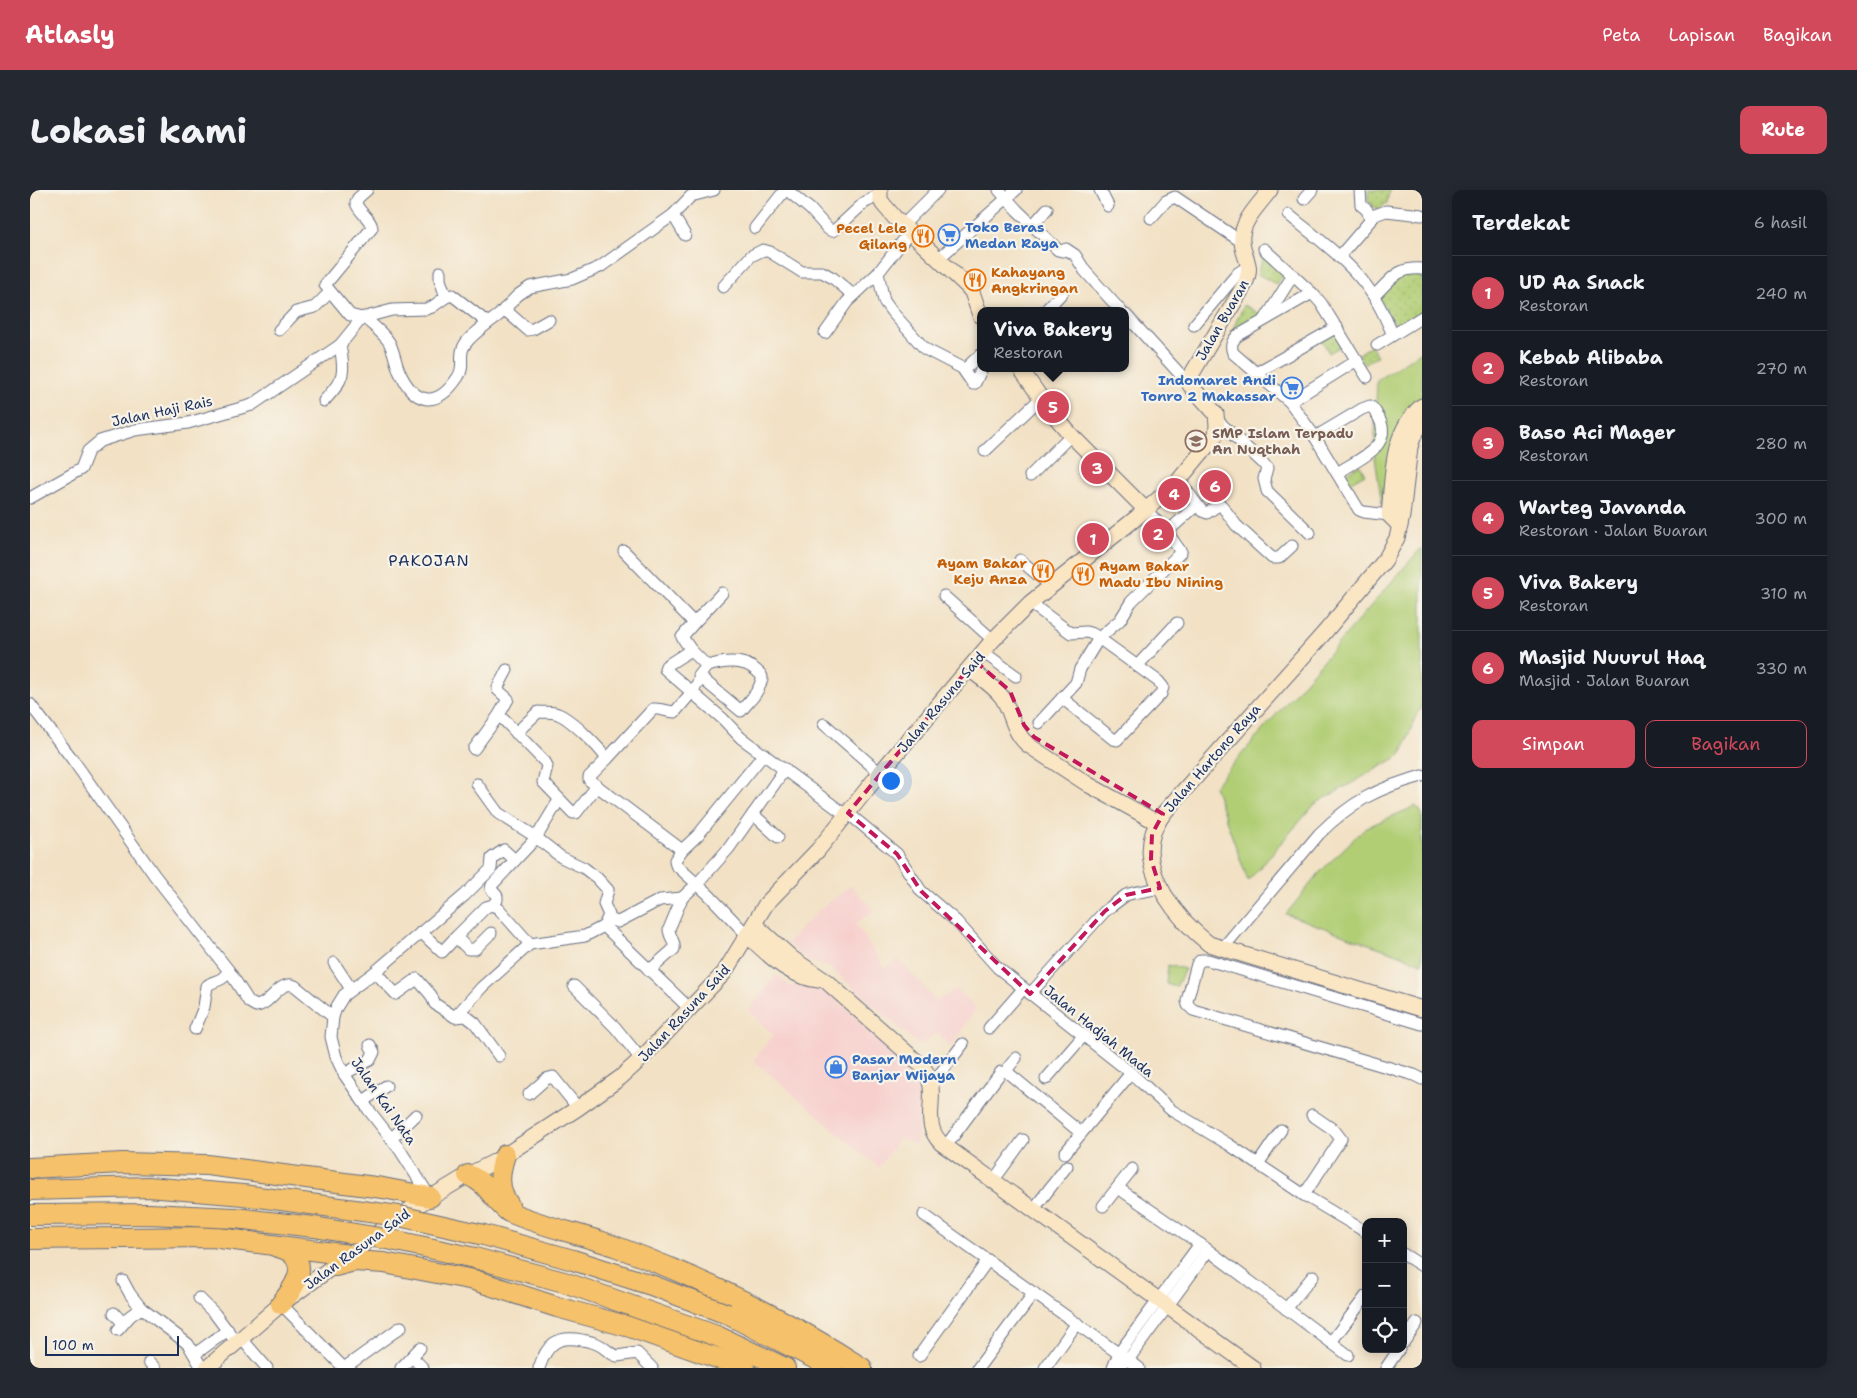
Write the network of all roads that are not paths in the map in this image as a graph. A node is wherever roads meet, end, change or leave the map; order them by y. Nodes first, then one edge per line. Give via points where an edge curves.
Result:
1 (367, 190) edge
2 (714, 190) edge
3 (786, 190) edge
4 (938, 190) edge
5 (1016, 190) edge
6 (1270, 190) edge
7 (1360, 190) edge
8 (1103, 191) edge
9 (880, 192) edge
10 (1003, 194) edge
11 (1108, 206) dead end
12 (1047, 209) dead end
13 (1289, 214) dead end
14 (672, 215) junction
15 (1422, 215) edge
16 (1151, 218) dead end
17 (1370, 220) junction
18 (1033, 225) junction
19 (755, 228) dead end
20 (907, 229) junction
21 (685, 234) dead end
22 (1242, 242) junction
23 (1264, 249) dead end
24 (1338, 257) junction
25 (938, 259) junction
26 (1249, 266) junction
27 (1422, 269) edge
28 (440, 272) dead end
29 (878, 273) junction
30 (1293, 275) junction
31 (723, 287) dead end
32 (330, 292) junction
33 (1063, 292) dead end
34 (1312, 293) junction
35 (853, 295) junction
36 (1374, 296) junction
37 (446, 297) junction
38 (977, 307) edge
39 (1049, 307) edge
40 (1117, 307) edge
41 (504, 309) junction
42 (1422, 317) edge
43 (363, 318) junction
44 (1129, 318) edge
45 (549, 320) dead end
46 (1264, 320) junction
47 (488, 323) junction
48 (1194, 325) dead end
49 (1337, 327) junction
50 (279, 330) dead end
51 (825, 333) dead end
52 (1393, 335) junction
53 (340, 345) junction
54 (1377, 345) dead end
55 (977, 358) edge
56 (1357, 360) junction
57 (969, 365) dead end
58 (980, 372) edge
59 (1023, 372) edge
60 (1256, 373) junction
61 (1367, 377) dead end
62 (1190, 385) junction
63 (1041, 398) junction
64 (324, 400) dead end
65 (1290, 402) junction
66 (1422, 406) edge
67 (1217, 420) junction
68 (1422, 423) edge
69 (1071, 436) junction
70 (1315, 437) junction
71 (985, 451) dead end
72 (1337, 473) junction
73 (1030, 476) dead end
74 (1179, 480) junction
75 (30, 498) edge
76 (1197, 505) junction
77 (1146, 510) junction
78 (1397, 519) junction
79 (1167, 532) junction
80 (1310, 533) dead end
81 (1292, 546) dead end
82 (624, 552) dead end
83 (1020, 560) dead end
84 (1051, 586) junction
85 (722, 593) dead end
86 (944, 596) dead end
87 (1030, 602) junction
88 (694, 623) junction
89 (1177, 623) dead end
90 (1099, 638) junction
91 (691, 650) junction
92 (980, 656) junction
93 (1138, 665) junction
94 (707, 666) junction
95 (507, 670) dead end
96 (1016, 676) dead end
97 (701, 678) junction
98 (692, 692) junction
99 (1062, 698) junction
100 (30, 704) edge
101 (499, 715) junction
102 (1039, 723) dead end
103 (824, 724) dead end
104 (516, 734) junction
105 (474, 749) dead end
106 (764, 754) junction
107 (607, 759) junction
108 (785, 769) junction
109 (880, 773) junction
110 (1422, 776) edge
111 (477, 784) dead end
112 (597, 786) junction
113 (559, 800) junction
114 (754, 814) junction
115 (847, 814) junction
116 (1160, 818) junction
117 (778, 837) dead end
118 (536, 838) junction
119 (682, 850) junction
120 (515, 860) junction
121 (698, 883) junction
122 (1160, 888) junction
123 (682, 898) junction
124 (493, 905) junction
125 (606, 922) junction
126 (751, 930) junction
127 (422, 932) junction
128 (491, 934) dead end
129 (456, 937) junction
130 (530, 944) junction
131 (1222, 949) junction
132 (334, 963) dead end
133 (229, 971) junction
134 (649, 971) junction
135 (375, 972) junction
136 (574, 986) dead end
137 (351, 989) junction
138 (1026, 992) junction
139 (690, 1009) junction
140 (1422, 1009) edge
141 (333, 1017) junction
142 (455, 1017) junction
143 (1422, 1024) edge
144 (989, 1028) dead end
145 (195, 1029) dead end
146 (1084, 1035) junction
147 (963, 1044) dead end
148 (370, 1045) dead end
149 (499, 1056) dead end
150 (1016, 1058) dead end
151 (641, 1059) junction
152 (1001, 1072) dead end
153 (1131, 1073) junction
154 (344, 1074) junction
155 (1046, 1079) dead end
156 (1422, 1079) edge
157 (932, 1084) junction
158 (386, 1086) dead end
159 (529, 1094) dead end
160 (363, 1101) junction
161 (578, 1108) junction
162 (416, 1115) dead end
163 (1312, 1115) dead end
164 (1281, 1130) dead end
165 (1081, 1133) junction
166 (391, 1138) junction
167 (1023, 1140) dead end
168 (946, 1146) junction
169 (1066, 1153) dead end
170 (505, 1155) junction
171 (1258, 1164) junction
172 (1067, 1166) dead end
173 (30, 1168) edge
174 (1132, 1169) dead end
175 (468, 1175) junction
176 (993, 1181) junction
177 (383, 1188) junction
178 (1118, 1188) junction
179 (30, 1190) edge
180 (1304, 1195) junction
181 (430, 1197) junction
182 (1103, 1206) dead end
183 (1033, 1210) junction
184 (30, 1215) edge
185 (924, 1215) dead end
186 (398, 1217) junction
187 (521, 1217) junction
188 (1362, 1230) edge
189 (30, 1239) edge
190 (371, 1239) junction
191 (270, 1244) junction
192 (1204, 1247) junction
193 (1407, 1257) edge
194 (342, 1260) junction
195 (988, 1260) junction
196 (384, 1262) junction
197 (1422, 1266) edge
198 (1313, 1276) dead end
199 (123, 1281) dead end
200 (1034, 1293) junction
201 (199, 1298) dead end
202 (1362, 1301) edge
203 (1162, 1303) junction
204 (281, 1304) junction
205 (142, 1308) junction
206 (1286, 1310) junction
207 (114, 1313) dead end
208 (1077, 1323) junction
209 (1417, 1323) dead end
210 (401, 1327) dead end
211 (235, 1337) junction
212 (1407, 1337) edge
213 (1331, 1342) junction
214 (420, 1348) dead end
215 (1396, 1353) edge
216 (195, 1354) junction
217 (1348, 1355) dead end
218 (919, 1356) dead end
219 (1123, 1356) junction
220 (412, 1357) junction
221 (542, 1367) edge
222 (202, 1368) edge
223 (207, 1368) edge
224 (267, 1368) edge
225 (344, 1368) edge
226 (402, 1368) edge
227 (423, 1368) edge
228 (652, 1368) edge
229 (745, 1368) edge
230 (785, 1368) edge
231 (833, 1368) edge
232 (862, 1368) edge
233 (978, 1368) edge
234 (1045, 1368) edge
235 (1114, 1368) edge
236 (1139, 1368) edge
237 (1253, 1368) edge
238 (1386, 1368) edge

1 - 32 street via 356,203 372,223 372,228 325,285
2 - 14 street via 691,196
3 - 9 street via 832,231
3 - 19 street
4 - 20 street
5 - 10 street
6 - 22 street via 1246,223
7 - 17 street via 1361,204
8 - 11 street
9 - 20 street via 883,204
10 - 18 street
10 - 25 street
12 - 18 street
13 - 24 street
14 - 21 street
14 - 41 street via 600,267 572,279 530,287
15 - 17 street via 1386,211
16 - 22 street via 1166,201 1175,197
17 - 24 street
18 - 40 street via 1058,250 1066,249 1075,255
20 - 25 street
20 - 29 street
22 - 26 street, Jalan Buaran
23 - 30 street
24 - 36 street
25 - 38 street via 968,286
26 - 48 street via 1238,273
26 - 62 street, Jalan Buaran via 1242,290 1194,370
27 - 36 street via 1402,270
28 - 37 street
29 - 35 street
29 - 58 street via 884,301 925,349 962,368 973,384
30 - 34 street
30 - 46 street
31 - 35 street via 752,256 763,250 807,274 822,272
32 - 43 street via 350,315
32 - 50 street via 315,307 296,312
33 - 39 street
34 - 46 street
34 - 49 street
35 - 51 street
36 - 52 street
37 - 43 street via 426,309 392,310
37 - 47 street via 454,296
41 - 45 street via 528,330
41 - 47 street
42 - 52 street
43 - 47 street via 389,342 402,376 416,394 426,400 440,396 456,380 462,371 463,348
43 - 53 street, Jalan Haji Rais
44 - 62 street
46 - 60 street via 1237,336 1231,347 1236,358
49 - 56 street
49 - 60 street
52 - 54 street
53 - 64 street via 344,373
53 - 75 street, Jalan Haji Rais via 252,405 188,423 135,430 100,441 88,451 82,469
55 - 57 street
56 - 61 street
56 - 65 street
59 - 63 street
60 - 65 street
62 - 67 street via 1215,412
63 - 69 street
63 - 71 street
65 - 70 street
66 - 78 street, Jalan Hartono Raya via 1400,435 1394,459
67 - 74 street via 1216,435
67 - 80 street via 1263,463 1267,468 1264,479 1267,491
68 - 78 street, Jalan Hartono Raya via 1410,447
69 - 73 street
69 - 77 street
70 - 72 street
70 - 72 street via 1362,409 1374,408 1382,425 1382,441
72 - 78 street via 1359,510
74 - 76 street
74 - 77 street
76 - 79 street
76 - 81 street via 1204,513 1222,506 1236,526 1272,558 1279,558
77 - 79 street
77 - 84 street, Jalan Rasuna Said
78 - 116 street, Jalan Hartono Raya via 1392,549 1378,570
79 - 90 street via 1181,552 1131,602 1120,620
82 - 88 street
83 - 84 street
84 - 87 street, Jalan Rasuna Said
85 - 88 street
86 - 92 street
87 - 90 street via 1069,631 1086,632
87 - 92 street, Jalan Rasuna Said
88 - 91 street via 682,636
89 - 93 street
90 - 93 street
90 - 99 street via 1080,669 1078,680
91 - 94 street
91 - 98 street, Jalan Hadjah Mada via 665,668
92 - 96 street
92 - 109 street, Jalan Rasuna Said
92 - 116 street via 1010,691 1024,725 1034,737
93 - 99 street via 1158,680 1163,690 1117,740
94 - 97 street via 698,675
94 - 97 street via 738,661 753,666 762,675 762,680 741,711
95 - 101 street via 498,690 508,699
97 - 98 street
98 - 106 street, Jalan Hadjah Mada
98 - 107 street via 675,712 653,709
99 - 102 street
100 - 133 street via 155,876
101 - 104 street
101 - 105 street
103 - 109 street
104 - 107 street via 538,712 552,712 586,736
104 - 113 street via 545,762 543,782
106 - 108 street, Jalan Hadjah Mada
106 - 119 street
107 - 112 street via 588,778
108 - 114 street
108 - 115 street, Jalan Hadjah Mada
109 - 115 street, Jalan Rasuna Said
110 - 131 street via 1365,796 1333,820
111 - 118 street via 498,813
112 - 113 street via 576,813
112 - 119 street
113 - 118 street
114 - 117 street
114 - 121 street
115 - 126 street, Jalan Rasuna Said via 810,859 766,904
115 - 138 street, Jalan Hadjah Mada via 897,854 921,891 956,921 998,968
116 - 122 street, Jalan Hartono Raya via 1152,834 1151,859
118 - 120 street
118 - 125 street via 561,857 584,868 606,887 604,904 609,912
119 - 121 street via 676,857 676,865
120 - 124 street via 491,886 497,898
120 - 127 street via 501,850 492,858 491,869 466,896
121 - 123 street
121 - 126 street
122 - 131 street, Jalan Hartono Raya via 1196,934
122 - 138 street via 1133,892 1105,911
123 - 125 street via 660,900 618,922
123 - 134 street via 669,930 674,950
124 - 129 street via 486,906
124 - 130 street
125 - 130 street via 585,936
125 - 134 street
126 - 139 street, Jalan Rasuna Said via 724,973
126 - 157 street via 777,955 787,970 803,978 827,982 923,1068
127 - 129 street via 442,952
127 - 135 street
128 - 129 street via 472,950
130 - 142 street via 482,987
131 - 140 street, Jalan Hartono Raya
132 - 137 street
133 - 141 street via 252,1005 263,1005 290,984
133 - 145 street via 220,981 207,986 204,1007
134 - 139 street
135 - 137 street
135 - 142 street via 396,994 416,979 435,1004
136 - 151 street
137 - 141 street via 340,1001
138 - 144 street
138 - 146 street, Jalan Hadjah Mada
139 - 151 street, Jalan Rasuna Said
141 - 154 street, Jalan Kai Nata via 331,1037
142 - 149 street via 466,1016 475,1023
143 - 156 street via 1208,960 1197,964 1187,1001 1193,1010
146 - 153 street, Jalan Hadjah Mada
146 - 155 street
147 - 157 street
148 - 154 street via 374,1052 372,1058
150 - 165 street via 1007,1072
151 - 161 street, Jalan Rasuna Said
152 - 168 street
153 - 165 street
153 - 171 street, Jalan Hadjah Mada via 1171,1110
154 - 160 street, Jalan Kai Nata
157 - 168 street via 931,1126 934,1135
158 - 160 street
159 - 161 street via 553,1077
160 - 166 street, Jalan Kai Nata
161 - 170 street, Jalan Rasuna Said
162 - 166 street
163 - 180 street via 1341,1139
164 - 171 street
165 - 169 street
166 - 181 street, Jalan Kai Nata
167 - 176 street
168 - 176 street
170 - 175 street, Jalan Rasuna Said
170 - 187 highway via 499,1176 500,1188 505,1200
171 - 180 street, Jalan Hadjah Mada
172 - 183 street
173 - 177 highway via 122,1163 207,1165
174 - 178 street
175 - 181 street, Jalan Rasuna Said
175 - 187 highway via 482,1182 502,1208
176 - 183 street
177 - 181 highway
177 - 186 highway via 400,1200 402,1208
178 - 182 street
178 - 192 street
179 - 231 highway, bridge via 148,1187 252,1196 399,1216 484,1235 651,1285 727,1314
180 - 188 street, Jalan Hadjah Mada
181 - 186 street, Jalan Rasuna Said
183 - 203 street
184 - 230 highway, bridge via 149,1214 235,1218 392,1240 564,1282 717,1336
185 - 195 street
186 - 190 street, Jalan Rasuna Said
187 - 232 highway via 616,1247 693,1277 754,1306
189 - 191 highway via 212,1237
190 - 194 street, Jalan Rasuna Said
190 - 196 highway via 371,1250
191 - 194 highway
191 - 204 highway via 290,1253 298,1264 296,1284
192 - 203 street
192 - 206 street
193 - 197 street
194 - 196 highway
194 - 204 street, Jalan Rasuna Said
195 - 200 street
195 - 218 street
196 - 229 highway via 474,1280 630,1327
198 - 206 street
199 - 205 street
200 - 208 street
200 - 233 street
201 - 211 street
202 - 213 street
203 - 219 street
203 - 237 street
204 - 211 street, Jalan Rasuna Said
204 - 225 street
205 - 207 street via 120,1326
205 - 216 street via 182,1338
206 - 213 street
208 - 219 street
208 - 234 street
209 - 212 street
210 - 225 street
211 - 216 street
211 - 223 street, Jalan Rasuna Said
211 - 224 street
213 - 217 street
214 - 220 street
215 - 238 street
216 - 222 street
219 - 235 street
219 - 236 street
220 - 226 street
220 - 227 street
221 - 228 street via 553,1343 570,1337 599,1345 617,1356 637,1353

